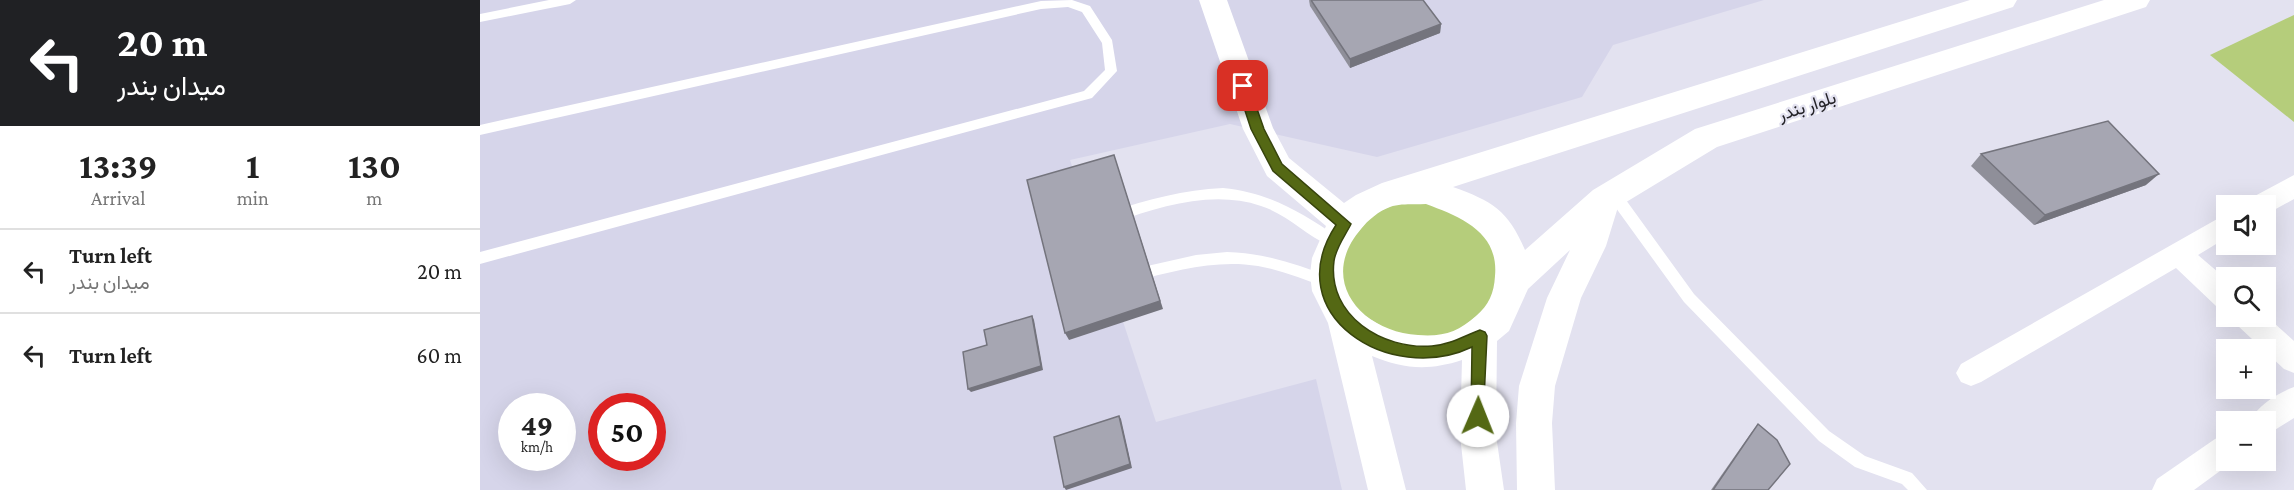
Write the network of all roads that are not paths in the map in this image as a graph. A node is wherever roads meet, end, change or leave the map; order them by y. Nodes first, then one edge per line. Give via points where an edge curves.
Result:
1 (570, 0) edge
2 (1213, 0) edge
3 (2003, 0) edge
4 (2136, 0) edge
5 (480, 18) edge
6 (480, 130) edge
7 (2294, 186) edge
8 (1383, 196) junction
9 (1609, 196) junction
10 (2276, 197) edge
11 (1106, 219) edge
12 (2216, 231) edge
13 (1339, 232) junction
14 (2178, 253) junction
15 (480, 258) edge
16 (1118, 279) edge
17 (1515, 280) junction
18 (1327, 281) junction
19 (2216, 288) edge
20 (1345, 320) junction
21 (2259, 327) edge
22 (1480, 336) junction
23 (2294, 360) edge
24 (1971, 373) dead end
25 (2294, 401) edge
26 (2276, 414) edge
27 (2216, 456) edge
28 (1387, 490) edge
29 (1485, 490) edge
30 (1536, 490) edge
31 (1919, 490) edge
32 (2168, 490) edge

1 - 5 lane
2 - 13 main road via 1258,129 1278,167
3 - 8 main road
4 - 9 main road, بلوار بندر via 1706,138
6 - 15 lane via 1041,4 1068,3 1086,9 1108,43 1111,71 1088,95
7 - 10 street
8 - 13 main road via 1360,209
8 - 17 main road via 1427,191 1473,205 1492,219 1505,237 1514,258
9 - 17 main road, بلوار بندر
9 - 30 main road via 1564,298 1537,386
9 - 31 lane via 1689,298 1824,436 1860,462 1907,478
11 - 13 lane via 1192,194 1245,195
12 - 14 street
13 - 18 main road via 1327,261
14 - 19 street
14 - 24 street
16 - 18 lane via 1223,258 1257,259
17 - 22 main road via 1497,321
18 - 20 main road
20 - 22 main road via 1383,346 1408,352 1433,353
20 - 28 main road
21 - 23 street
22 - 29 main road via 1478,435
25 - 26 street
27 - 32 street

